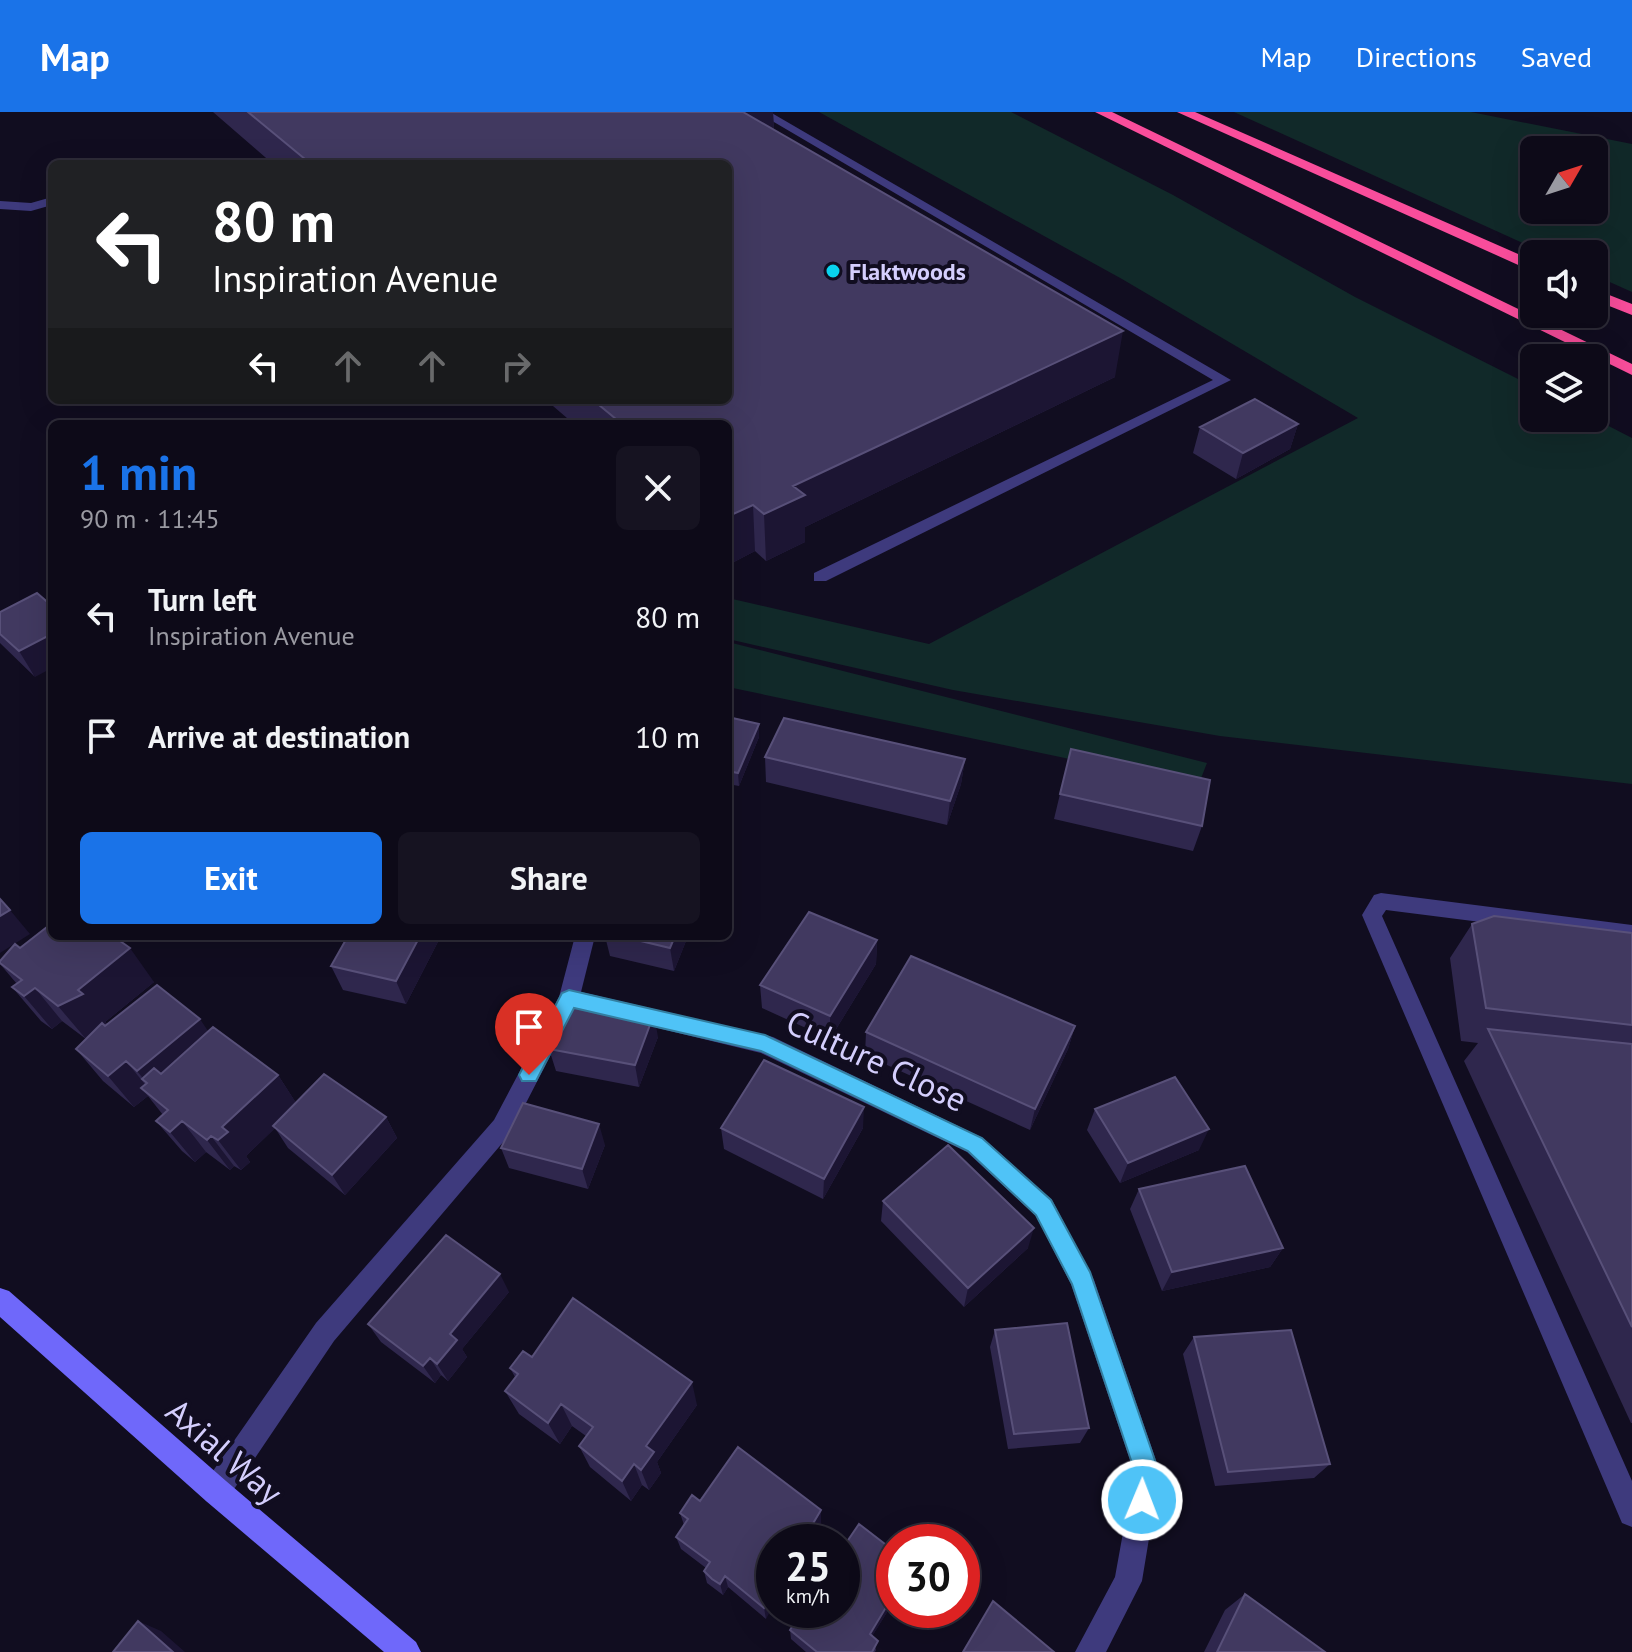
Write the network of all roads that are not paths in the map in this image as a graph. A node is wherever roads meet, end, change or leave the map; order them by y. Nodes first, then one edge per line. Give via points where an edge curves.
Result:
1 (762, 112) edge
2 (1102, 112) edge
3 (1184, 112) edge
4 (48, 202) edge
5 (0, 205) edge
6 (1520, 261) edge
7 (1608, 300) edge
8 (1632, 310) edge
9 (1632, 370) edge
10 (820, 577) dead end
11 (1632, 933) edge
12 (584, 940) edge
13 (569, 998) junction
14 (0, 1300) edge
15 (216, 1491) junction
16 (1632, 1513) edge
17 (406, 1652) edge
18 (1090, 1652) edge

1 - 10 street via 1224,380
2 - 9 highway
3 - 6 highway
4 - 5 street
7 - 8 highway
11 - 16 street via 1381,901 1372,915
12 - 13 street
13 - 15 street via 502,1127 325,1332
13 - 18 street, Culture Close via 765,1044 975,1145 1044,1208 1082,1280 1147,1472 1128,1581
14 - 15 street, Axial Way
15 - 17 street, Axial Way

